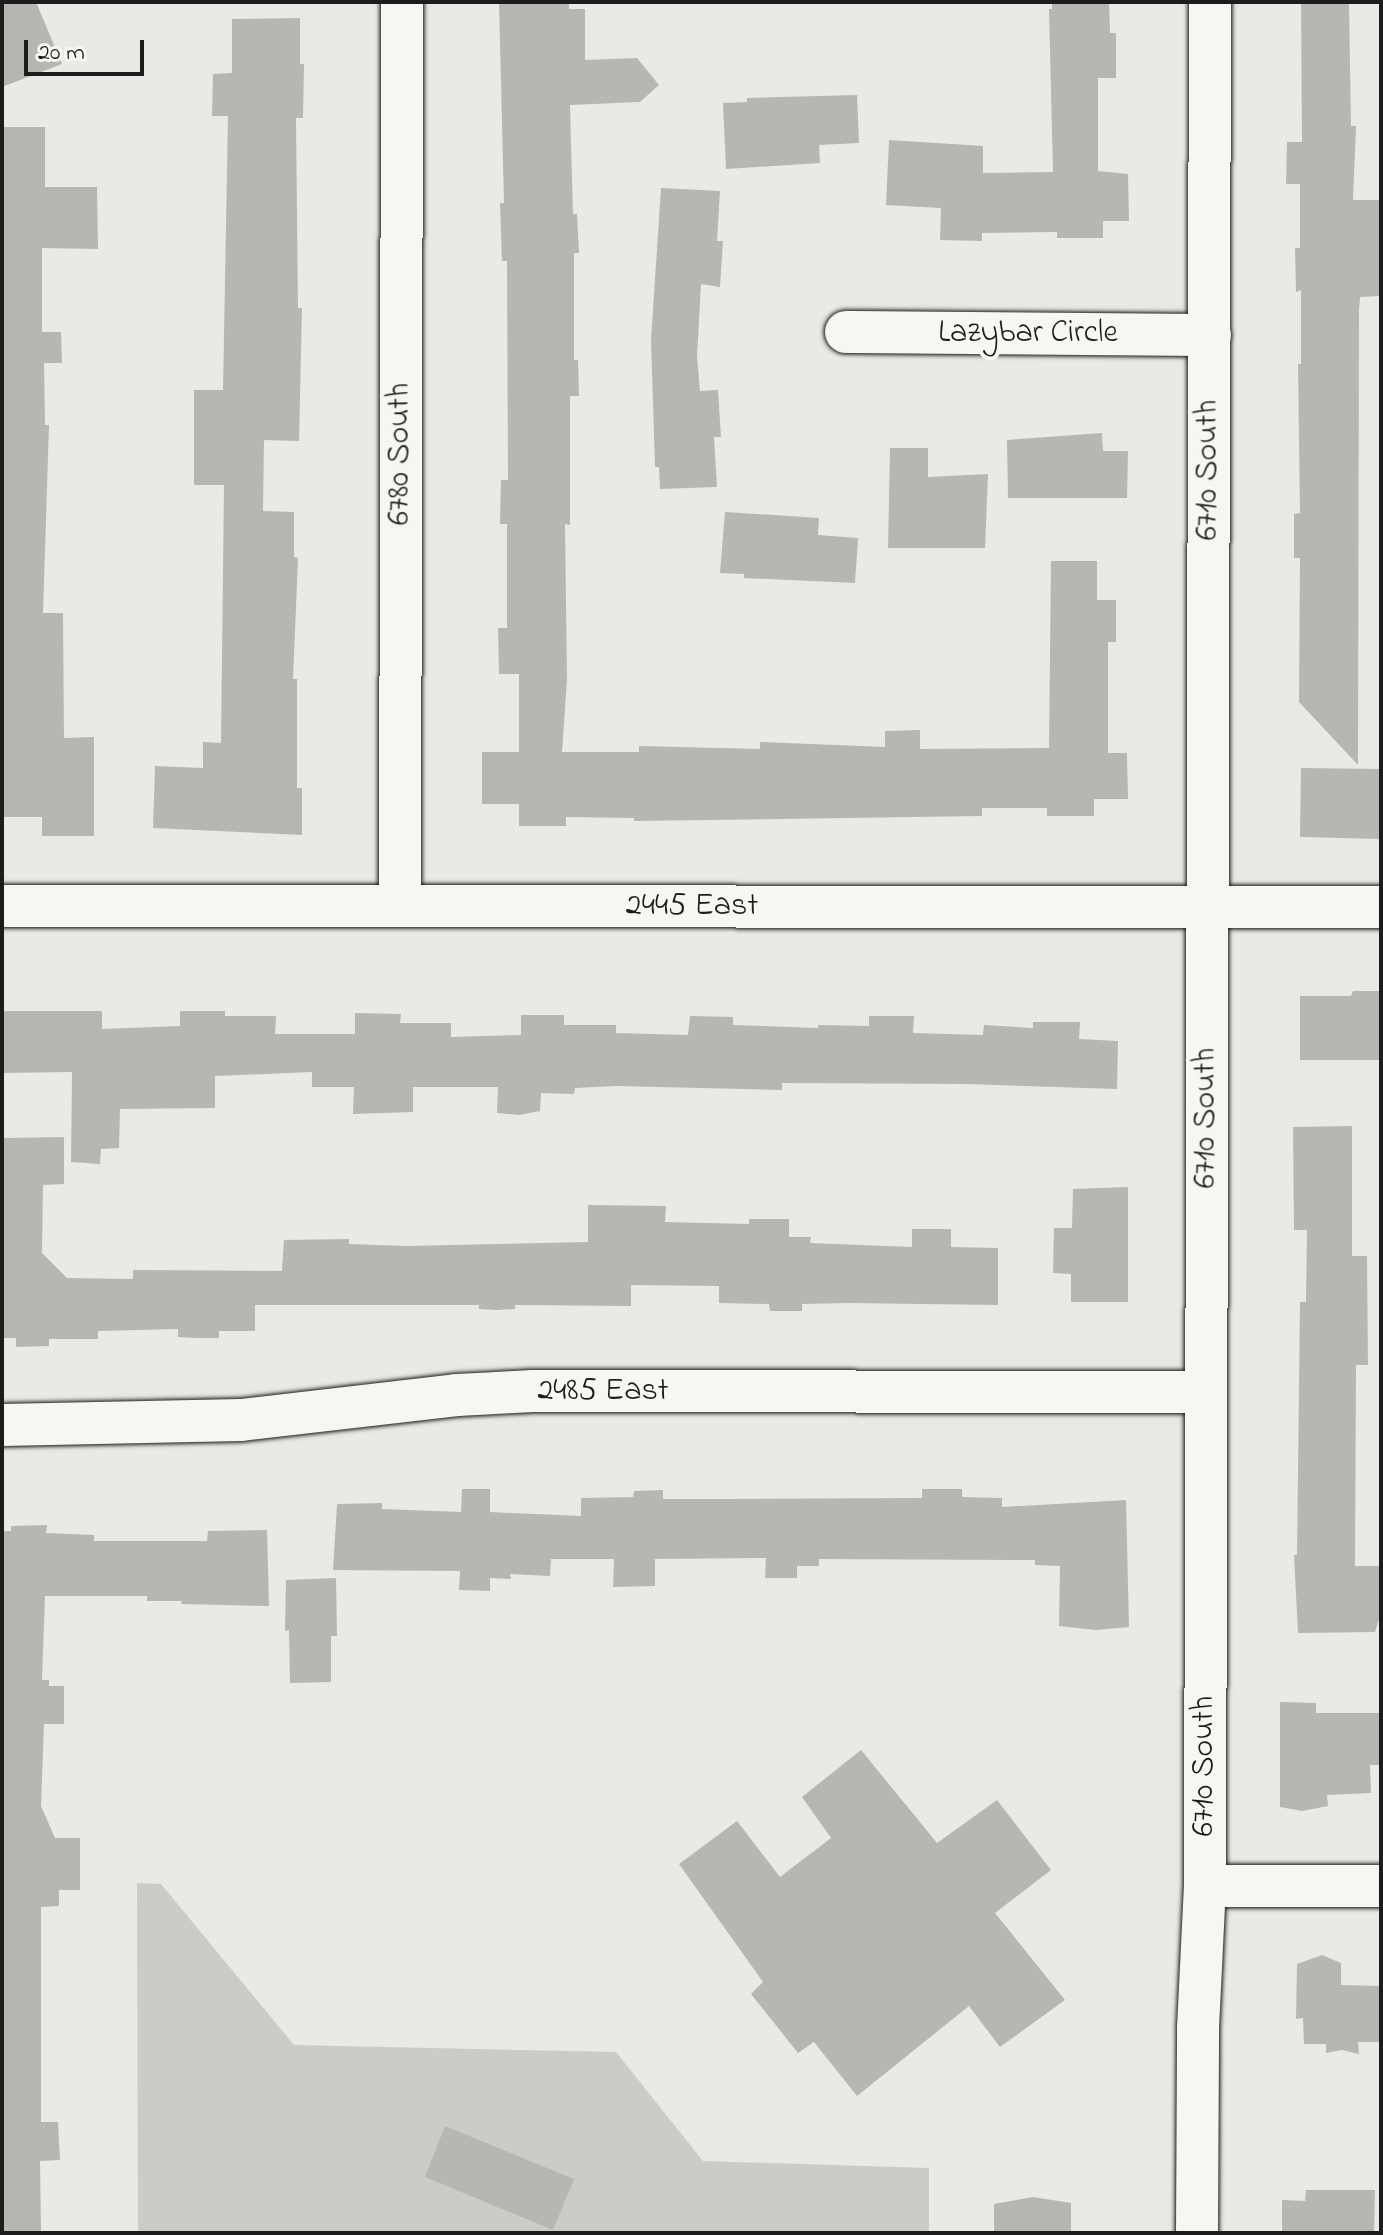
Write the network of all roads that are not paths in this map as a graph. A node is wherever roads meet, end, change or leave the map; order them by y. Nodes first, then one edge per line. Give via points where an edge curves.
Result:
1 (402, 2) edge
2 (1210, 2) edge
3 (846, 332) dead end
4 (1210, 335) junction
5 (2, 906) edge
6 (400, 906) junction
7 (1381, 907) edge
8 (1208, 908) junction
9 (1206, 1392) junction
10 (2, 1425) edge
11 (1205, 1886) junction
12 (1381, 1886) edge
13 (1197, 2233) edge

1 - 6 street, 6780 South
2 - 4 street, 6710 South
3 - 4 street, Lazybar Circle
4 - 8 street, 6710 South
5 - 6 street, 2445 East
6 - 8 street, 2445 East
7 - 8 street, 2445 East
8 - 9 street, 6710 South
9 - 10 street, 2485 East via 533,1391 241,1420
9 - 11 street, 6710 South
11 - 12 street
11 - 13 street, 6710 South

